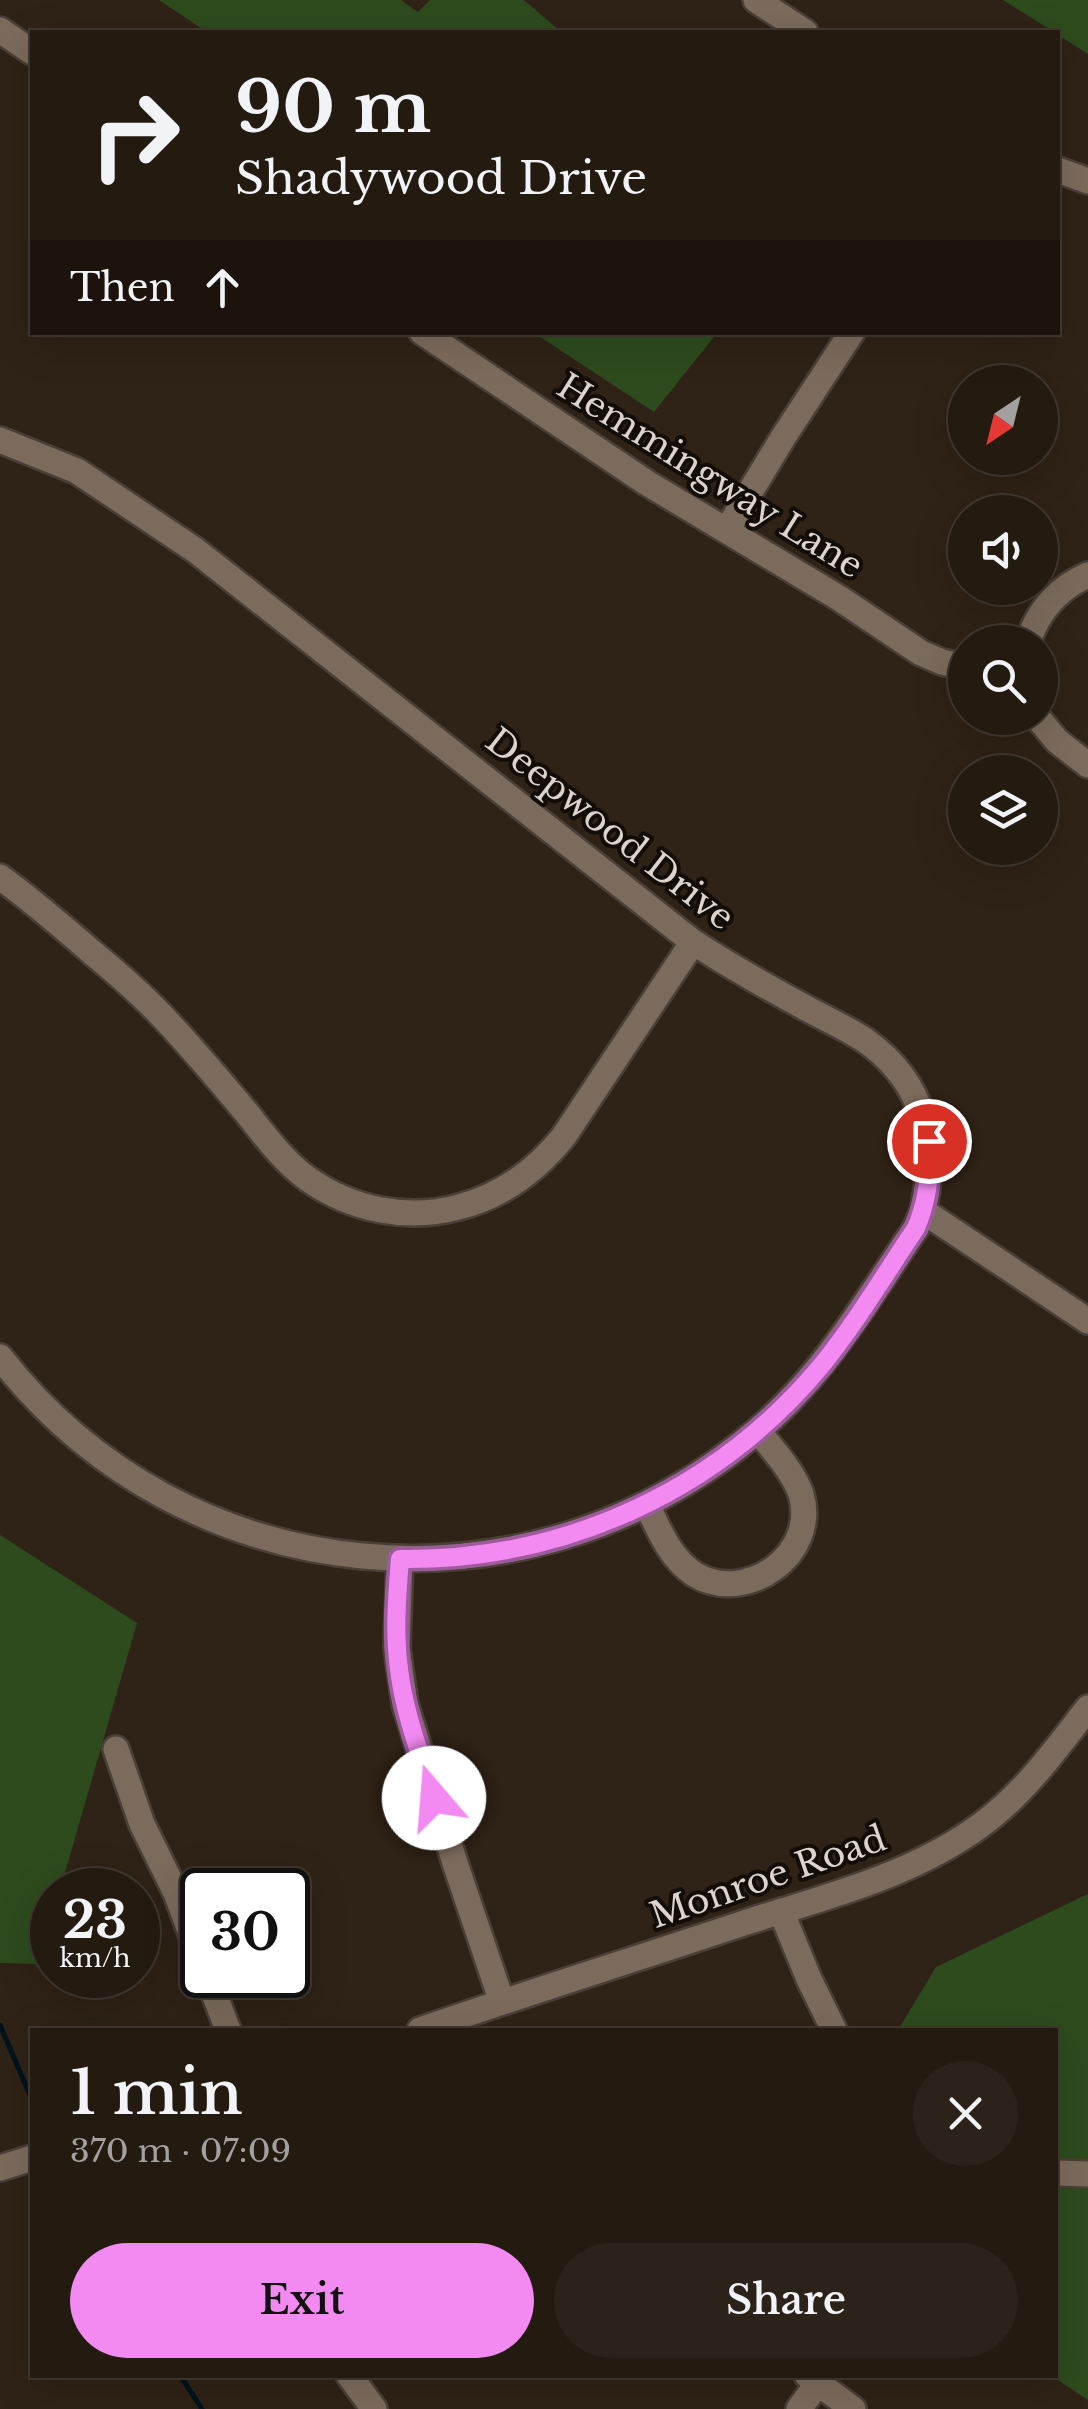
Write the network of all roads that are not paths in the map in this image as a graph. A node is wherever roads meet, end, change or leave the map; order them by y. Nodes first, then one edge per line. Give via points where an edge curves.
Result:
1 (756, 0) edge
2 (0, 30) edge
3 (802, 30) edge
4 (30, 51) edge
5 (1060, 171) edge
6 (1088, 181) edge
7 (426, 335) edge
8 (850, 335) edge
9 (0, 440) edge
10 (727, 530) junction
11 (1088, 574) edge
12 (1035, 625) edge
13 (948, 663) edge
14 (1052, 735) edge
15 (1088, 766) edge
16 (0, 877) edge
17 (693, 942) junction
18 (923, 1212) junction
19 (1088, 1321) edge
20 (0, 1358) edge
21 (758, 1431) junction
22 (646, 1505) junction
23 (400, 1559) junction
24 (1088, 1708) edge
25 (116, 1749) dead end
26 (180, 1904) edge
27 (781, 1912) junction
28 (216, 1998) edge
29 (502, 2002) junction
30 (227, 2028) edge
31 (426, 2028) edge
32 (833, 2028) edge
33 (30, 2159) edge
34 (0, 2168) edge
35 (1058, 2173) edge
36 (1088, 2174) edge
37 (350, 2378) edge
38 (813, 2379) edge
39 (374, 2409) edge
40 (799, 2409) edge
41 (853, 2409) edge

1 - 3 street
2 - 4 street
5 - 6 street
7 - 10 street, Hemmingway Lane
8 - 10 street
9 - 17 street, Deepwood Drive via 76,471 195,550
10 - 13 street, Hemmingway Lane via 921,653
11 - 12 street via 1050,601
14 - 15 street
16 - 17 street via 159,1012 304,1176 359,1204 399,1213 478,1202 538,1166
17 - 18 street, Deepwood Drive via 848,1030 903,1077 927,1127 930,1174
18 - 19 street
18 - 21 street via 834,1348
20 - 23 street via 79,1440 158,1494 268,1538 333,1554
21 - 22 street
21 - 22 street via 794,1480 804,1510 798,1541 765,1575 730,1584 697,1576 670,1549
22 - 23 street via 528,1546
23 - 29 street via 397,1648 405,1704
24 - 27 street, Monroe Road via 1015,1798 978,1827 892,1874
25 - 26 street
27 - 29 street, Monroe Road
27 - 32 street
28 - 30 street
29 - 31 street, Monroe Road
33 - 34 street
35 - 36 street
37 - 39 street
38 - 40 street
38 - 41 street

